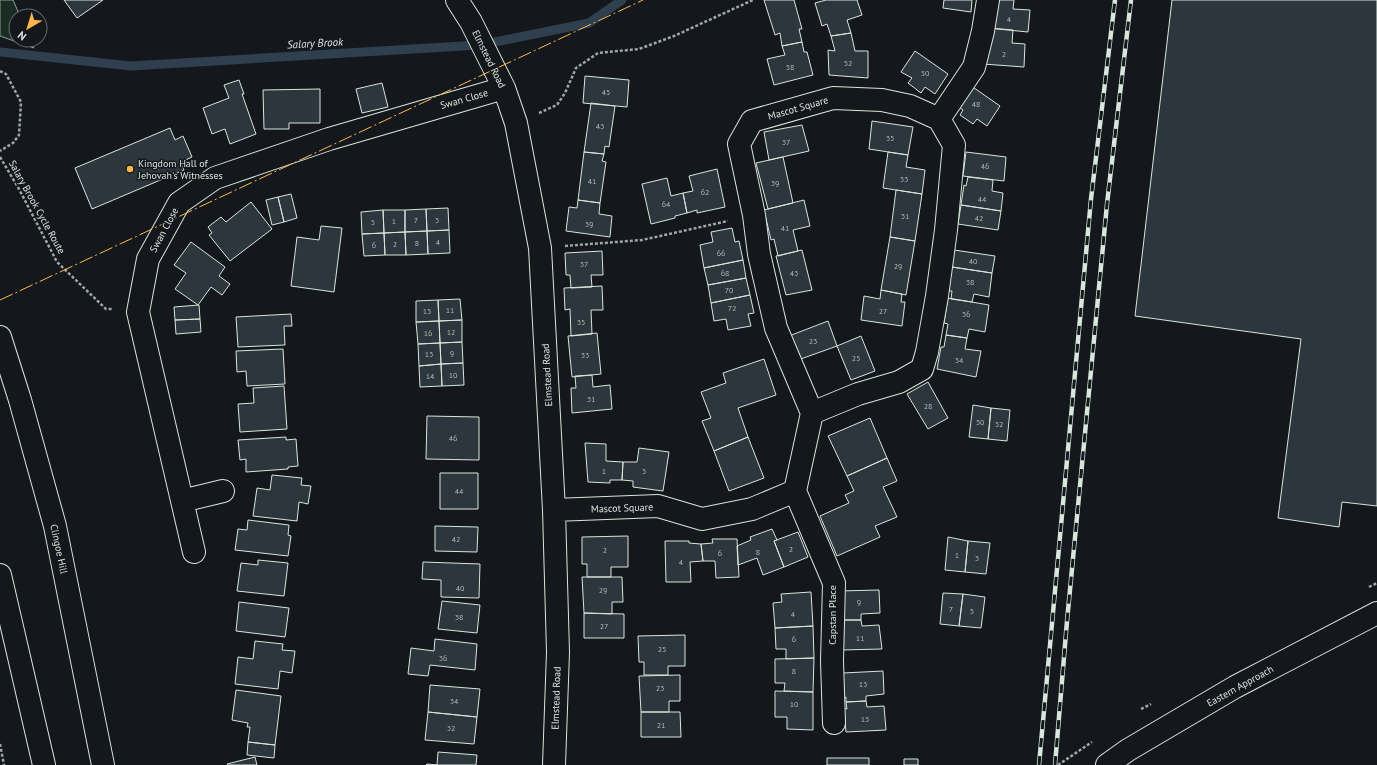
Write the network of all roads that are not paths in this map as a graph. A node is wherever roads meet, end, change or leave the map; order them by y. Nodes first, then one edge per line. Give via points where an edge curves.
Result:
1 (457, 0) edge
2 (988, 0) edge
3 (504, 88) junction
4 (939, 119) junction
5 (0, 337) edge
6 (812, 413) junction
7 (223, 491) dead end
8 (795, 491) junction
9 (182, 502) junction
10 (554, 510) junction
11 (194, 552) dead end
12 (0, 575) edge
13 (1377, 613) edge
14 (834, 723) dead end
15 (44, 765) edge
16 (103, 765) edge
17 (554, 765) edge
18 (1107, 765) edge

1 - 3 street, Elmstead Road
2 - 4 street via 974,67
3 - 9 street, Swan Close via 330,139 215,178 179,203 148,259 138,312
3 - 10 street, Elmstead Road via 516,123 540,248
4 - 6 street via 954,144 937,296 922,369 899,382 858,394
4 - 6 street, Mascot Square via 910,106 882,100 833,98 752,121 740,144 759,254 776,328
5 - 16 street, Clingoe Hill via 55,526
6 - 8 street
7 - 9 street
8 - 10 street, Mascot Square via 752,509 702,519 658,506
8 - 14 street, Capstan Place via 834,583
9 - 11 street, Swan Close
10 - 17 street, Elmstead Road via 558,652
12 - 15 street
13 - 18 street, Eastern Approach via 1236,687

